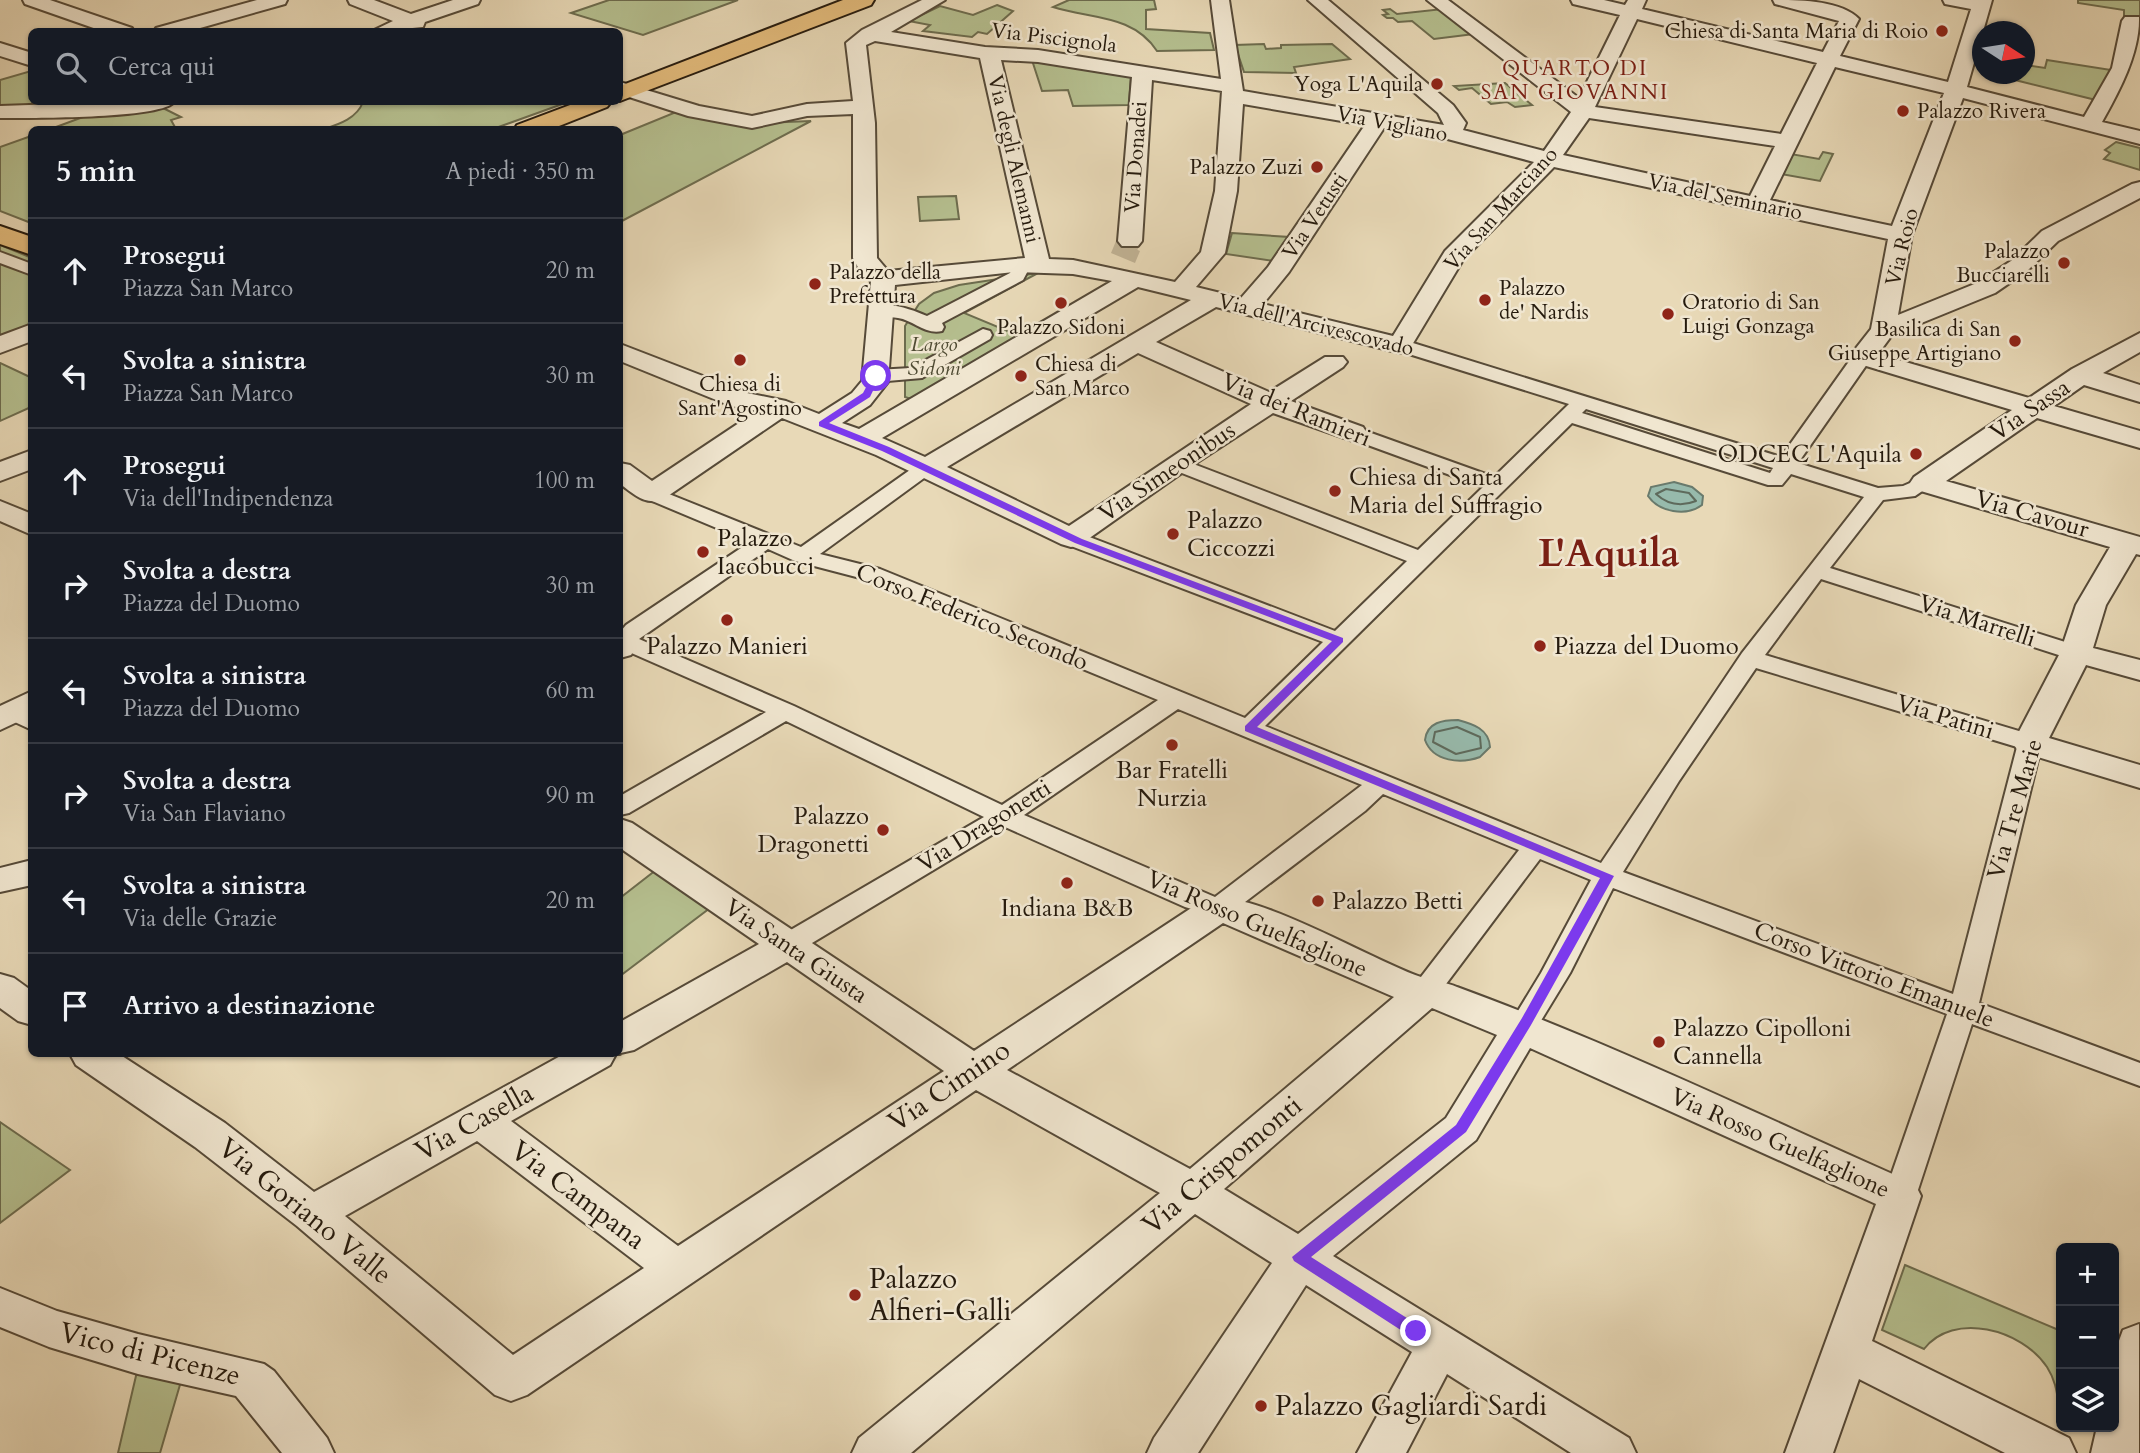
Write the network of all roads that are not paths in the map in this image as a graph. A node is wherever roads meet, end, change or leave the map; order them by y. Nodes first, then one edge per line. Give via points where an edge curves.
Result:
1 (32, 0) edge
2 (278, 0) edge
3 (357, 0) edge
4 (471, 0) edge
5 (863, 0) edge
6 (936, 0) edge
7 (1220, 0) edge
8 (1317, 0) edge
9 (1436, 0) edge
10 (1580, 0) edge
11 (1782, 0) edge
12 (1952, 0) edge
13 (1983, 3) edge
14 (1633, 6) edge
15 (409, 20) junction
16 (2132, 21) dead end
17 (113, 28) edge
18 (177, 28) edge
19 (389, 28) edge
20 (431, 28) edge
21 (869, 34) junction
22 (0, 50) edge
23 (989, 53) junction
24 (28, 59) edge
25 (1828, 61) junction
26 (28, 69) edge
27 (1142, 73) junction
28 (10, 74) dead end
29 (1956, 90) junction
30 (623, 91) edge
31 (623, 91) edge
32 (1233, 92) junction
33 (138, 105) edge
34 (591, 105) edge
35 (863, 107) junction
36 (1583, 111) junction
37 (0, 112) edge
38 (1379, 120) junction
39 (2090, 125) junction
40 (536, 126) edge
41 (1451, 134) junction
42 (2140, 138) edge
43 (1788, 142) junction
44 (1549, 159) junction
45 (2140, 188) edge
46 (1758, 204) junction
47 (0, 234) edge
48 (1900, 235) junction
49 (28, 245) edge
50 (0, 257) edge
51 (1125, 263) junction
52 (1035, 265) junction
53 (28, 268) edge
54 (883, 278) junction
55 (1180, 291) junction
56 (1211, 299) junction
57 (1246, 308) junction
58 (880, 311) junction
59 (936, 327) junction
60 (1883, 330) junction
61 (28, 333) edge
62 (1365, 337) junction
63 (2140, 341) edge
64 (1136, 343) junction
65 (0, 345) edge
66 (1400, 345) junction
67 (623, 353) edge
68 (1862, 357) junction
69 (644, 363) junction
70 (2081, 374) junction
71 (623, 375) edge
72 (875, 379) junction
73 (2140, 394) edge
74 (1272, 403) junction
75 (780, 408) junction
76 (1576, 408) junction
77 (2031, 409) junction
78 (822, 424) junction
79 (1353, 433) joint
80 (861, 439) junction
81 (2140, 440) edge
82 (28, 460) edge
83 (1176, 464) junction
84 (1787, 466) junction
85 (924, 469) junction
86 (0, 473) edge
87 (623, 473) edge
88 (1924, 483) junction
89 (1497, 485) junction
90 (652, 494) junction
91 (1877, 494) junction
92 (0, 510) edge
93 (28, 524) edge
94 (1071, 538) junction
95 (766, 541) junction
96 (2134, 544) edge
97 (803, 556) junction
98 (1422, 559) junction
99 (1815, 570) junction
100 (1339, 640) junction
101 (623, 641) edge
102 (623, 644) edge
103 (2076, 653) junction
104 (1750, 658) junction
105 (2140, 670) edge
106 (1176, 699) junction
107 (785, 711) junction
108 (1249, 728) junction
109 (2031, 743) junction
110 (2140, 778) edge
111 (1380, 782) junction
112 (623, 805) edge
113 (1004, 816) junction
114 (623, 833) edge
115 (1536, 846) junction
116 (28, 873) edge
117 (1607, 876) junction
118 (0, 880) edge
119 (1218, 908) junction
120 (787, 945) junction
121 (0, 988) edge
122 (1424, 993) junction
123 (28, 1008) edge
124 (1963, 1009) junction
125 (1521, 1029) junction
126 (623, 1038) edge
127 (94, 1057) edge
128 (571, 1058) edge
129 (973, 1070) junction
130 (2140, 1075) edge
131 (479, 1120) junction
132 (1193, 1191) junction
133 (1900, 1196) junction
134 (312, 1214) junction
135 (1300, 1257) junction
136 (677, 1269) junction
137 (0, 1307) edge
138 (2139, 1341) edge
139 (1439, 1346) junction
140 (1844, 1349) junction
141 (510, 1381) joint
142 (1599, 1449) edge
143 (2048, 1452) edge
144 (310, 1453) edge
145 (877, 1453) edge
146 (1171, 1453) edge
147 (1381, 1453) edge
148 (1809, 1453) edge
149 (2115, 1453) edge

1 - 17 street
2 - 18 street
3 - 15 street
4 - 15 street
5 - 30 main road
6 - 21 street
7 - 32 street
8 - 41 street via 1449,112 1455,128
9 - 36 street
10 - 14 street
11 - 25 street via 1849,19
12 - 13 street
13 - 29 street, Via Roio
14 - 25 street
14 - 36 street, Via San Marciano
15 - 19 street
15 - 20 street
16 - 39 street via 2122,68
21 - 23 street, Via Piscignola
21 - 35 street via 856,43
22 - 24 street
23 - 27 street, Via Piscignola via 1042,56
23 - 52 street, Via degli Alemanni via 1037,253
25 - 29 street
25 - 43 street
26 - 28 street
27 - 32 street, Via Piscignola
27 - 51 street, Via Donadei
29 - 39 street
29 - 48 street, Via Roio
31 - 35 street via 742,121
32 - 38 street, Via Vigliano
32 - 55 street via 1226,191 1215,247 1210,260
33 - 37 street
34 - 40 main road
35 - 54 street via 865,258 869,268
36 - 43 street
36 - 44 street, Via San Marciano
38 - 41 street, Via Vigliano
38 - 57 street, Via Vetusti via 1277,272
39 - 42 street
41 - 44 street, Via Vigliano
43 - 46 street
44 - 46 street, Via del Seminario
44 - 66 street, Via San Marciano via 1453,256
45 - 60 street via 2050,236 1986,288
46 - 48 street, Via del Seminario
47 - 49 main road
48 - 60 street, Via Roio
50 - 53 street
51 - 52 street, Via dell'Arcivescovado
51 - 55 street, Via dell'Arcivescovado
51 - 80 street
52 - 54 street, Via dell'Arcivescovado
52 - 59 street
54 - 58 street
55 - 56 street, Via dell'Arcivescovado
56 - 57 street, Via dell'Arcivescovado
56 - 64 street
57 - 62 street, Via dell'Arcivescovado
58 - 59 street via 905,313
58 - 72 street
59 - 72 street via 977,338 915,374
60 - 68 street, Via Roio
61 - 65 street
62 - 66 street, Via dell'Arcivescovado
62 - 74 street, Via Simeonibus
63 - 70 street, Via Sassa
64 - 74 street, Via dei Ramieri
64 - 85 street
66 - 76 street, Via dell'Arcivescovado
67 - 69 street
68 - 77 street
68 - 84 street, Via Roio
69 - 71 street
69 - 75 street via 740,400
70 - 73 street
70 - 77 street, Via Sassa
72 - 78 street via 861,399
74 - 79 street, Via dei Ramieri
74 - 83 street, Via Simeonibus
75 - 78 street
75 - 90 street
76 - 84 street, Via dell'Arcivescovado via 1775,481
76 - 89 street
77 - 81 street
77 - 88 street, Via Sassa
78 - 80 street
79 - 89 street, Via dei Ramieri
80 - 85 street
82 - 86 street
83 - 94 street, Via Simeonibus
83 - 98 street
84 - 91 street
85 - 94 street
85 - 97 street
87 - 90 street, Corso Federico Secondo
88 - 91 street via 1908,492
88 - 96 street, Via Cavour
89 - 98 street
90 - 95 street, Corso Federico Secondo
91 - 99 street
92 - 93 street
94 - 100 street
95 - 97 street, Corso Federico Secondo
95 - 101 street
96 - 103 street, Via Tre Marie via 2091,605
97 - 106 street, Corso Federico Secondo via 872,574
98 - 100 street
99 - 103 street, Via Marrelli
99 - 104 street
100 - 108 street
102 - 107 street, Via Rosso Guelfaglione
103 - 105 street, Via Marrelli
103 - 109 street, Via Tre Marie
104 - 109 street, Via Patini
104 - 117 street
106 - 108 street, Corso Federico Secondo
106 - 113 street, Via Dragonetti
107 - 112 street
107 - 113 street, Via Rosso Guelfaglione
108 - 111 street
109 - 110 street, Via Patini
109 - 124 street, Via Tre Marie
111 - 115 street
111 - 119 street, Via Cimino
113 - 119 street, Via Rosso Guelfaglione
113 - 120 street, Via Dragonetti
114 - 120 street, Via Santa Giusta
115 - 117 street
115 - 122 street, Via Crispomonti
116 - 118 street
117 - 124 street, Corso Vittorio Emanuele
117 - 125 street
119 - 122 street, Via Rosso Guelfaglione via 1252,918
119 - 129 street, Via Cimino
120 - 126 street
120 - 129 street, Via Santa Giusta
121 - 123 street
122 - 125 street, Via Rosso Guelfaglione
122 - 132 street, Via Crispomonti
124 - 130 street, Corso Vittorio Emanuele
124 - 133 street, Via Tre Marie
125 - 133 street, Via Rosso Guelfaglione
125 - 135 street via 1461,1129
127 - 134 street, Via Goriano Valle via 210,1135
128 - 131 street, Via Casella
129 - 132 street, Via Santa Giusta
129 - 136 street, Via Cimino
131 - 134 street, Via Casella
131 - 136 street, Via Campana
132 - 135 street, Via Santa Giusta
132 - 145 street, Via Crispomonti
133 - 140 street
134 - 141 street, Via Goriano Valle
135 - 139 street, Via Santa Giusta
135 - 146 street
136 - 141 street, Via Cimino
137 - 144 street, Vico di Picenze via 49,1328 138,1354 248,1378
138 - 149 street
139 - 142 street, Via Santa Giusta
139 - 147 street
140 - 143 street
140 - 148 street

